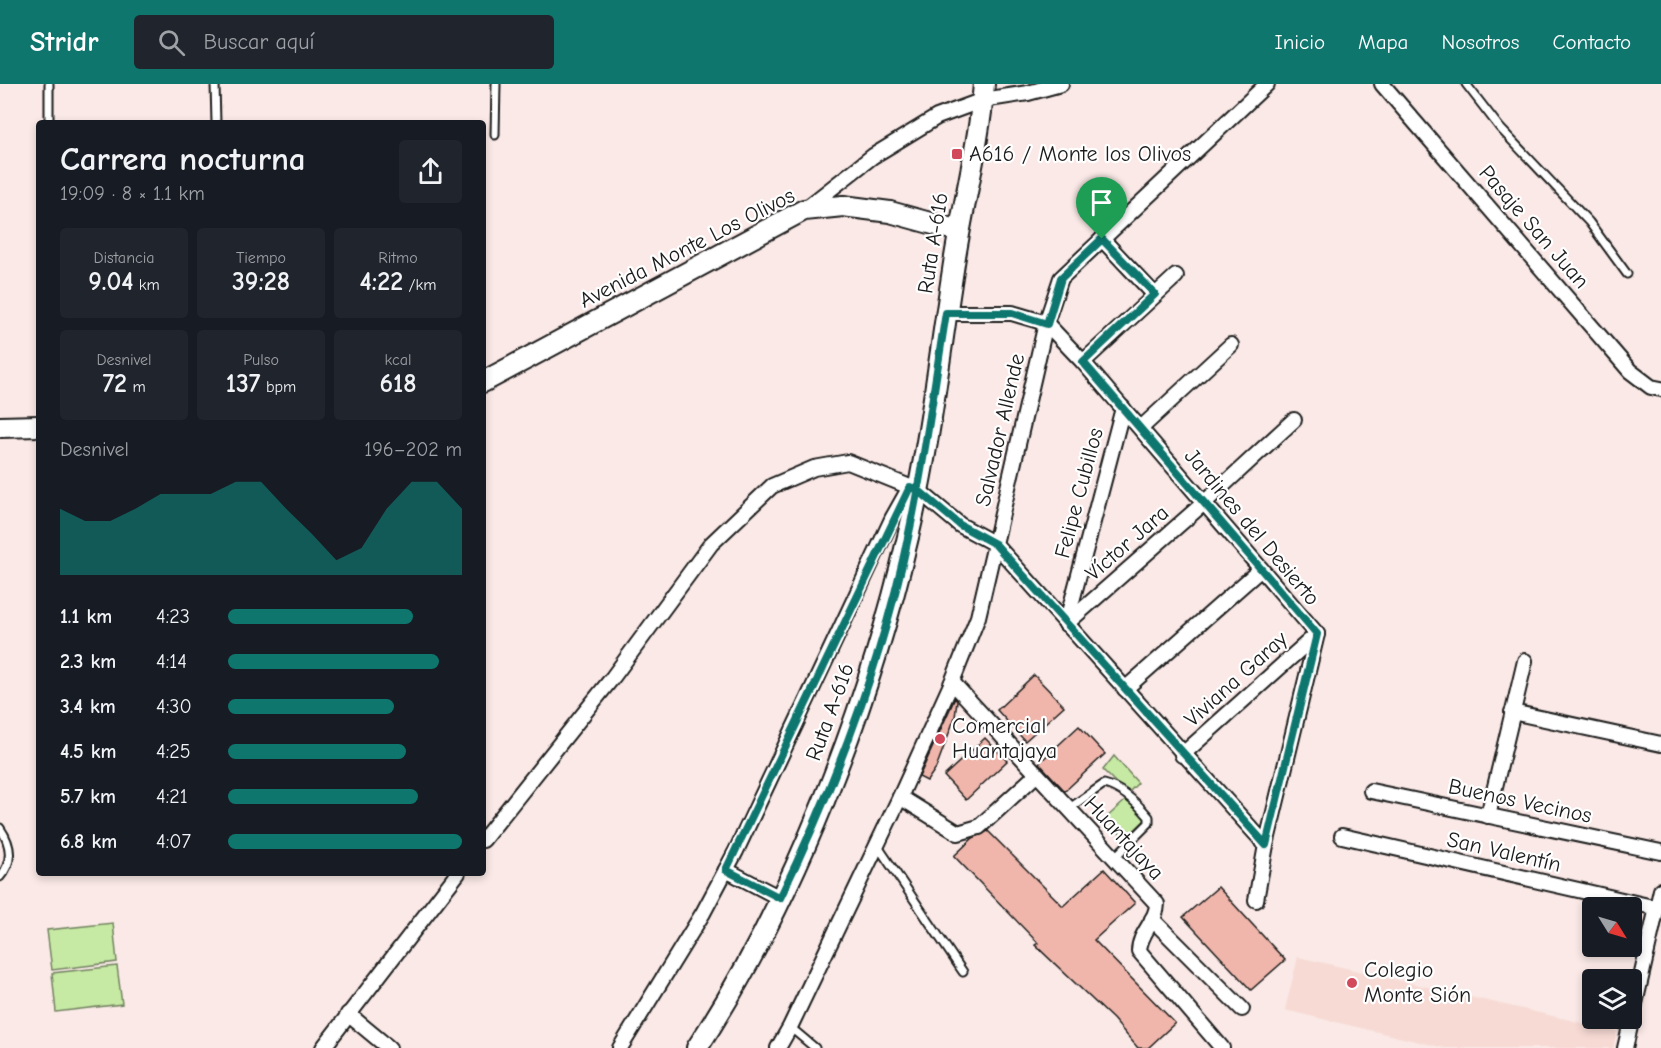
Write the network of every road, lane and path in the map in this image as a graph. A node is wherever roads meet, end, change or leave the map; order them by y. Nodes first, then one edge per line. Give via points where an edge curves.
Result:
1 (50, 84) edge
2 (215, 84) edge
3 (496, 84) edge
4 (1061, 84) edge
5 (1267, 84) edge
6 (1382, 84) edge
7 (1466, 84) edge
8 (983, 92) edge
9 (49, 120) edge
10 (216, 120) edge
11 (495, 135) dead end
12 (804, 210) junction
13 (958, 231) junction
14 (1102, 239) junction
15 (1627, 274) dead end
16 (1176, 276) dead end
17 (1155, 294) junction
18 (946, 313) junction
19 (1047, 324) junction
20 (1231, 345) dead end
21 (1083, 362) junction
22 (486, 380) edge
23 (1661, 389) edge
24 (1122, 408) junction
25 (1294, 420) dead end
26 (36, 426) edge
27 (0, 427) edge
28 (1141, 428) junction
29 (914, 489) junction
30 (1205, 502) junction
31 (995, 544) junction
32 (1261, 569) junction
33 (1066, 624) junction
34 (1317, 634) junction
35 (1525, 661) dead end
36 (952, 682) junction
37 (1125, 689) junction
38 (1512, 712) junction
39 (1661, 744) edge
40 (1182, 755) junction
41 (1036, 775) junction
42 (1371, 791) dead end
43 (900, 797) junction
44 (1068, 809) junction
45 (1488, 816) junction
46 (0, 828) edge
47 (486, 836) edge
48 (1342, 836) dead end
49 (877, 845) junction
50 (1266, 845) junction
51 (1661, 852) edge
52 (1114, 858) junction
53 (726, 870) junction
54 (456, 876) edge
55 (0, 877) edge
56 (1661, 890) edge
57 (780, 898) junction
58 (1256, 900) dead end
59 (1657, 909) junction
60 (1152, 919) junction
61 (963, 972) dead end
62 (1642, 974) edge
63 (1242, 1009) dead end
64 (348, 1014) junction
65 (790, 1028) junction
66 (1629, 1029) edge
67 (323, 1048) edge
68 (389, 1048) edge
69 (620, 1048) edge
70 (697, 1048) edge
71 (778, 1048) edge
72 (815, 1048) edge
73 (1222, 1048) edge
74 (1625, 1048) edge

1 - 9 lane
2 - 10 lane
3 - 11 lane
4 - 8 street via 1028,93
5 - 14 street, Salvador Allende
6 - 23 street, Pasaje San Juan via 1630,370 1651,387
7 - 15 lane via 1500,128 1589,222
8 - 12 street via 891,145
8 - 13 main road, Ruta A-616
12 - 13 main road, Avenida Monte Los Olivos via 843,206 890,212
12 - 22 main road, Avenida Monte Los Olivos
13 - 18 main road, Ruta A-616
14 - 17 street
14 - 19 street, Salvador Allende via 1061,278
16 - 17 street
17 - 21 street
18 - 19 street via 1012,313
18 - 29 main road, Ruta A-616
19 - 21 street, Jardines del Desierto
19 - 31 street, Salvador Allende
20 - 28 street
21 - 24 street, Jardines del Desierto
24 - 28 street, Jardines del Desierto
24 - 33 street, Felipe Cubillos
25 - 30 street, Víctor Jara
26 - 27 main road
28 - 30 street, Jardines del Desierto
29 - 31 street via 960,525
29 - 47 street via 848,462 814,468 772,486 711,544 613,678
29 - 53 street
29 - 57 main road, Ruta A-616 via 889,613 868,682
30 - 32 street, Jardines del Desierto
30 - 33 street, Víctor Jara
31 - 33 street
31 - 36 street via 978,617
32 - 34 street, Jardines del Desierto
32 - 37 street
33 - 37 street
34 - 40 street, Viviana Garay
34 - 50 street, Jardines del Desierto
35 - 38 street
36 - 41 street, Huantajaya
36 - 43 street
37 - 40 street
38 - 39 street
38 - 45 street
40 - 50 street
41 - 43 street via 979,827 958,833
41 - 44 street, Huantajaya
42 - 45 street, Buenos Vecinos
43 - 49 street
44 - 52 street, Huantajaya
44 - 52 lane via 1104,784 1141,808 1149,823
45 - 51 street, Buenos Vecinos
46 - 55 lane via 11,854
48 - 59 street, San Valentín
49 - 61 lane
49 - 65 street
50 - 58 street, Jardines del Desierto
52 - 60 street, Huantajaya via 1157,904
53 - 57 street
53 - 69 street
54 - 64 street
56 - 59 street
57 - 70 main road, Ruta A-616 via 733,993
59 - 62 street
60 - 63 street
60 - 73 street, Huantajaya via 1140,938 1139,951
64 - 67 street
64 - 68 street
65 - 71 street
65 - 72 lane
66 - 74 street

